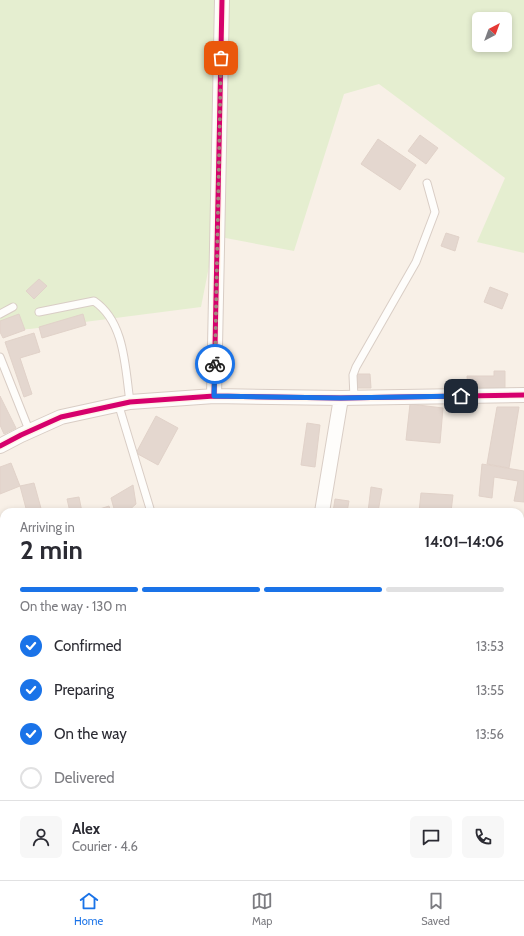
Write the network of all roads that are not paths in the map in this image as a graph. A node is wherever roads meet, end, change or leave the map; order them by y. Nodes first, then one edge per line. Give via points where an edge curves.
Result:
1 (222, 0) edge
2 (427, 183) dead end
3 (13, 308) dead end
4 (40, 312) dead end
5 (0, 314) edge
6 (0, 357) edge
7 (524, 395) edge
8 (214, 396) junction
9 (347, 398) junction
10 (124, 402) junction
11 (29, 430) junction
12 (0, 446) edge
13 (150, 508) edge
14 (323, 508) edge

1 - 8 street
2 - 9 lane via 435,212 416,262 356,367
3 - 5 lane
4 - 10 lane via 94,301 104,308 120,339
6 - 11 lane
7 - 9 street
8 - 9 street
8 - 10 street
9 - 14 street
10 - 11 street via 61,417
10 - 13 lane
11 - 12 street

